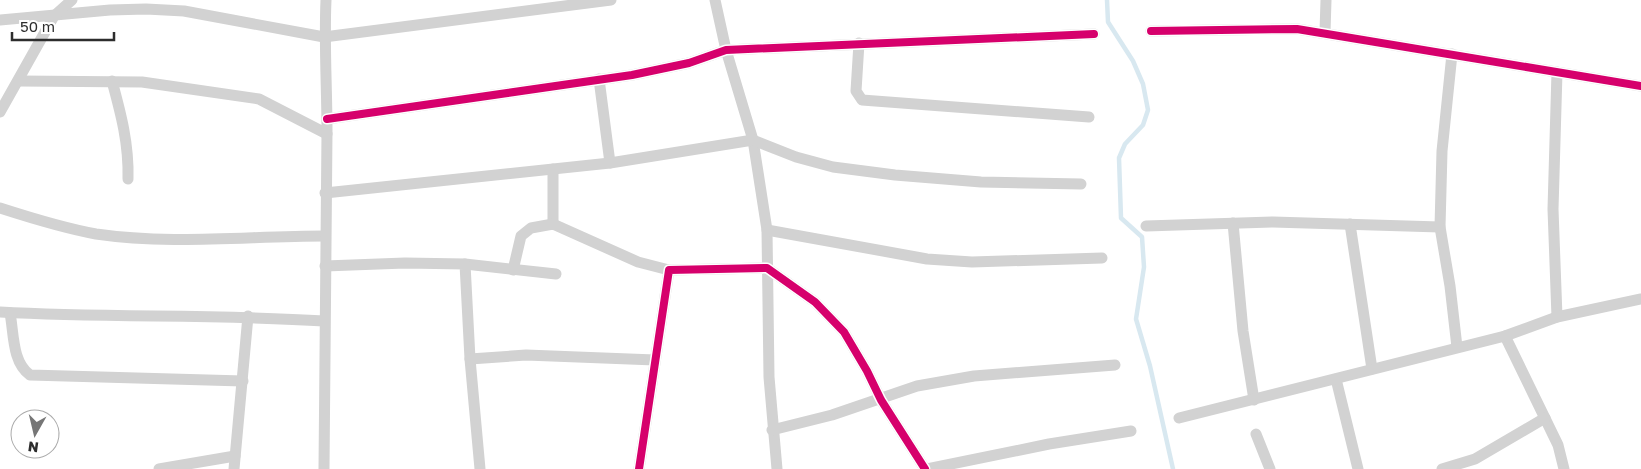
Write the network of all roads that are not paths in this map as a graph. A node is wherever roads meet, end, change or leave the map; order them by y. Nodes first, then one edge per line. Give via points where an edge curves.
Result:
1 (72, 0) edge
2 (326, 0) edge
3 (611, 0) edge
4 (715, 0) edge
5 (1326, 0) edge
6 (54, 16) junction
7 (0, 20) edge
8 (1151, 31) dead end
9 (1325, 32) junction
10 (1094, 34) dead end
11 (324, 37) junction
12 (858, 43) junction
13 (726, 50) junction
14 (1452, 54) junction
15 (1556, 72) junction
16 (600, 80) junction
17 (19, 81) junction
18 (112, 81) junction
19 (1641, 86) edge
20 (0, 112) edge
21 (1089, 117) dead end
22 (327, 119) junction
23 (327, 134) junction
24 (753, 140) junction
25 (610, 163) junction
26 (553, 169) junction
27 (128, 179) dead end
28 (1081, 184) dead end
29 (325, 193) junction
30 (0, 208) edge
31 (1232, 223) junction
32 (553, 224) junction
33 (1350, 224) junction
34 (1146, 226) dead end
35 (1440, 227) junction
36 (767, 230) junction
37 (324, 236) junction
38 (1102, 258) dead end
39 (465, 264) junction
40 (324, 266) junction
41 (767, 268) junction
42 (514, 270) junction
43 (669, 270) junction
44 (556, 274) dead end
45 (1641, 299) edge
46 (5, 313) edge
47 (248, 316) junction
48 (1557, 318) junction
49 (324, 321) junction
50 (1505, 336) junction
51 (1457, 347) junction
52 (470, 359) junction
53 (656, 360) junction
54 (1116, 365) dead end
55 (1372, 369) junction
56 (1336, 379) junction
57 (243, 381) junction
58 (881, 400) junction
59 (1254, 400) junction
60 (1179, 418) dead end
61 (1545, 418) junction
62 (772, 430) junction
63 (1131, 431) dead end
64 (1256, 434) dead end
65 (235, 456) junction
66 (1475, 464) edge
67 (160, 469) edge
68 (234, 469) edge
69 (324, 469) edge
70 (480, 469) edge
71 (639, 469) edge
72 (777, 469) edge
73 (926, 469) edge
74 (1270, 469) edge
75 (1358, 469) edge
76 (1442, 469) edge
77 (1564, 469) edge

1 - 6 street
2 - 11 street
3 - 11 street
4 - 13 street
5 - 9 street
6 - 7 street
6 - 11 street via 110,10 184,11
6 - 17 street
8 - 9 street via 1297,29
9 - 14 street
10 - 12 street
11 - 22 street
12 - 13 street
12 - 21 street via 856,91 862,100
13 - 16 street via 666,68
13 - 24 street
14 - 15 street
14 - 35 street via 1442,152
15 - 19 street
15 - 48 street via 1553,209
16 - 22 street
16 - 25 street
17 - 18 street
17 - 20 street
18 - 23 street via 142,82 259,99
18 - 27 street via 125,129
22 - 23 street
23 - 29 street
24 - 25 street
24 - 28 street via 833,167 981,182
24 - 36 street
25 - 26 street
26 - 29 street
26 - 32 street
29 - 37 street
30 - 37 street via 96,234 162,239
31 - 33 street
31 - 34 street
31 - 59 street
32 - 42 street via 531,228 521,236
32 - 43 street via 638,262
33 - 35 street
33 - 55 street
35 - 51 street
36 - 38 street via 936,260
36 - 41 street
37 - 40 street
39 - 40 street
39 - 42 street
39 - 52 street
40 - 49 street
41 - 43 street
41 - 58 street via 815,302 844,332
41 - 62 street
42 - 44 street
43 - 53 street
45 - 48 street
46 - 47 street
46 - 57 street via 18,361 30,375
47 - 49 street
47 - 57 street
48 - 50 street
49 - 69 street
50 - 51 street
50 - 61 street
51 - 55 street
52 - 53 street via 526,355
52 - 70 street
53 - 71 street
54 - 58 street via 974,376 917,386
55 - 56 street
56 - 59 street
56 - 75 street
57 - 65 street
58 - 62 street
58 - 73 street
59 - 60 street
61 - 66 street
61 - 77 street via 1558,445
62 - 72 street
63 - 73 street
64 - 74 street
65 - 67 street
65 - 68 street
66 - 76 street

